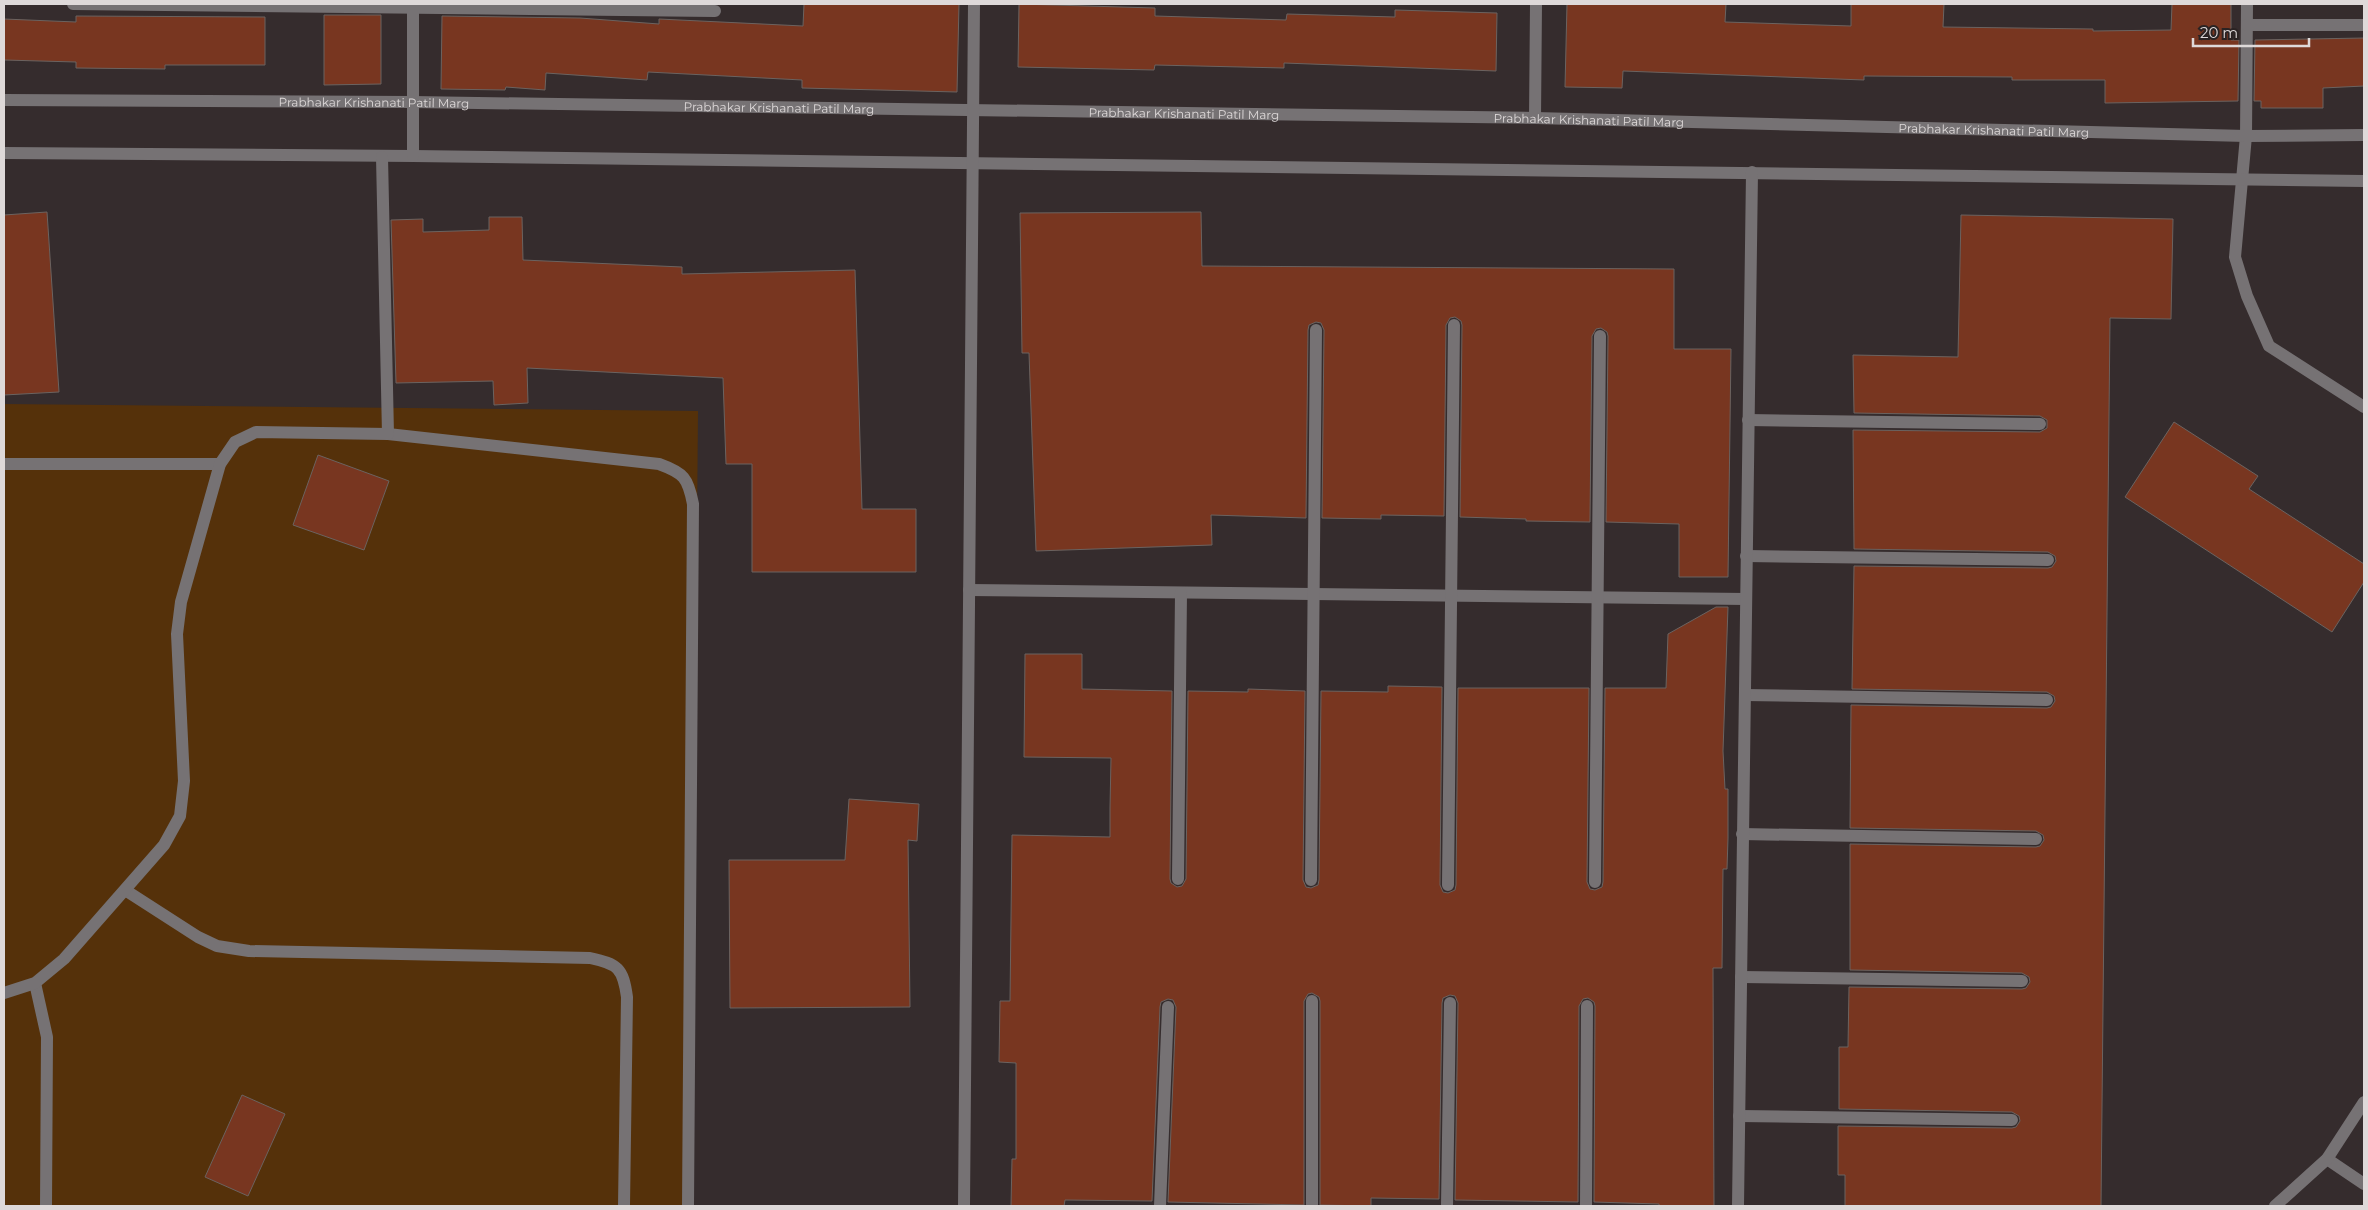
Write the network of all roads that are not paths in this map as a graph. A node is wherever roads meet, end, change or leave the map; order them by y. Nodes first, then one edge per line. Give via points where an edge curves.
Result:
1 (73, 4) edge
2 (974, 4) edge
3 (1536, 4) edge
4 (2247, 4) edge
5 (413, 6) edge
6 (716, 11) dead end
7 (2247, 25) junction
8 (2364, 25) edge
9 (4, 100) edge
10 (413, 102) junction
11 (973, 111) junction
12 (1535, 118) junction
13 (2364, 135) edge
14 (2246, 136) junction
15 (4, 153) edge
16 (413, 156) junction
17 (382, 157) junction
18 (973, 164) junction
19 (1752, 172) junction
20 (2242, 181) junction
21 (2364, 181) edge
22 (1454, 325) dead end
23 (1316, 330) dead end
24 (1600, 336) dead end
25 (2364, 407) edge
26 (1748, 420) junction
27 (2040, 424) dead end
28 (388, 434) junction
29 (4, 464) edge
30 (220, 464) junction
31 (1746, 556) junction
32 (2048, 560) dead end
33 (969, 590) junction
34 (1180, 593) junction
35 (1314, 594) junction
36 (1451, 596) junction
37 (1597, 598) junction
38 (1746, 599) junction
39 (1745, 695) junction
40 (2047, 700) dead end
41 (1742, 834) junction
42 (2036, 839) dead end
43 (1178, 879) dead end
44 (1311, 880) dead end
45 (1595, 882) dead end
46 (1448, 885) dead end
47 (125, 890) junction
48 (1741, 977) junction
49 (2022, 981) dead end
50 (34, 983) junction
51 (4, 993) edge
52 (1312, 1001) dead end
53 (1450, 1002) dead end
54 (1587, 1006) dead end
55 (1168, 1007) dead end
56 (2364, 1102) edge
57 (1739, 1116) junction
58 (2012, 1120) dead end
59 (2327, 1159) junction
60 (2364, 1184) edge
61 (46, 1206) edge
62 (624, 1206) edge
63 (688, 1206) edge
64 (964, 1206) edge
65 (1160, 1206) edge
66 (1312, 1206) edge
67 (1447, 1206) edge
68 (1586, 1206) edge
69 (1738, 1206) edge
70 (2274, 1206) edge

1 - 5 street
2 - 11 street
3 - 12 street
4 - 7 street
5 - 6 street
5 - 10 street
7 - 8 street
7 - 14 street
9 - 10 street, Prabhakar Krishanati Patil Marg
10 - 11 street, Prabhakar Krishanati Patil Marg
10 - 16 street
11 - 12 street, Prabhakar Krishanati Patil Marg
11 - 18 street
12 - 14 street, Prabhakar Krishanati Patil Marg
13 - 14 street, Prabhakar Krishanati Patil Marg
14 - 20 street
15 - 17 street
16 - 17 street
16 - 18 street
17 - 28 street
18 - 19 street
18 - 33 street
19 - 20 street
19 - 26 street
20 - 21 street
20 - 25 street via 2235,256 2247,296 2269,346
22 - 36 street
23 - 35 street
24 - 37 street
26 - 27 street
26 - 31 street
28 - 30 street via 256,432 235,442
28 - 63 street via 659,464 678,471 689,484 693,504
29 - 30 street
30 - 47 street via 181,602 177,634 184,781 180,816 164,845
31 - 32 street
31 - 38 street
33 - 34 street
33 - 64 street
34 - 35 street
34 - 43 street
35 - 36 street
35 - 44 street
36 - 37 street
36 - 46 street
37 - 38 street
37 - 45 street
38 - 39 street
39 - 40 street
39 - 41 street
41 - 42 street
41 - 48 street
47 - 50 street via 64,959
47 - 62 street via 217,946 249,951 590,958 612,963 624,976 627,997
48 - 49 street
48 - 57 street
50 - 51 street
50 - 61 street via 47,1037
52 - 66 street
53 - 67 street
54 - 68 street
55 - 65 street
56 - 59 street
57 - 58 street
57 - 69 street
59 - 60 street
59 - 70 street

